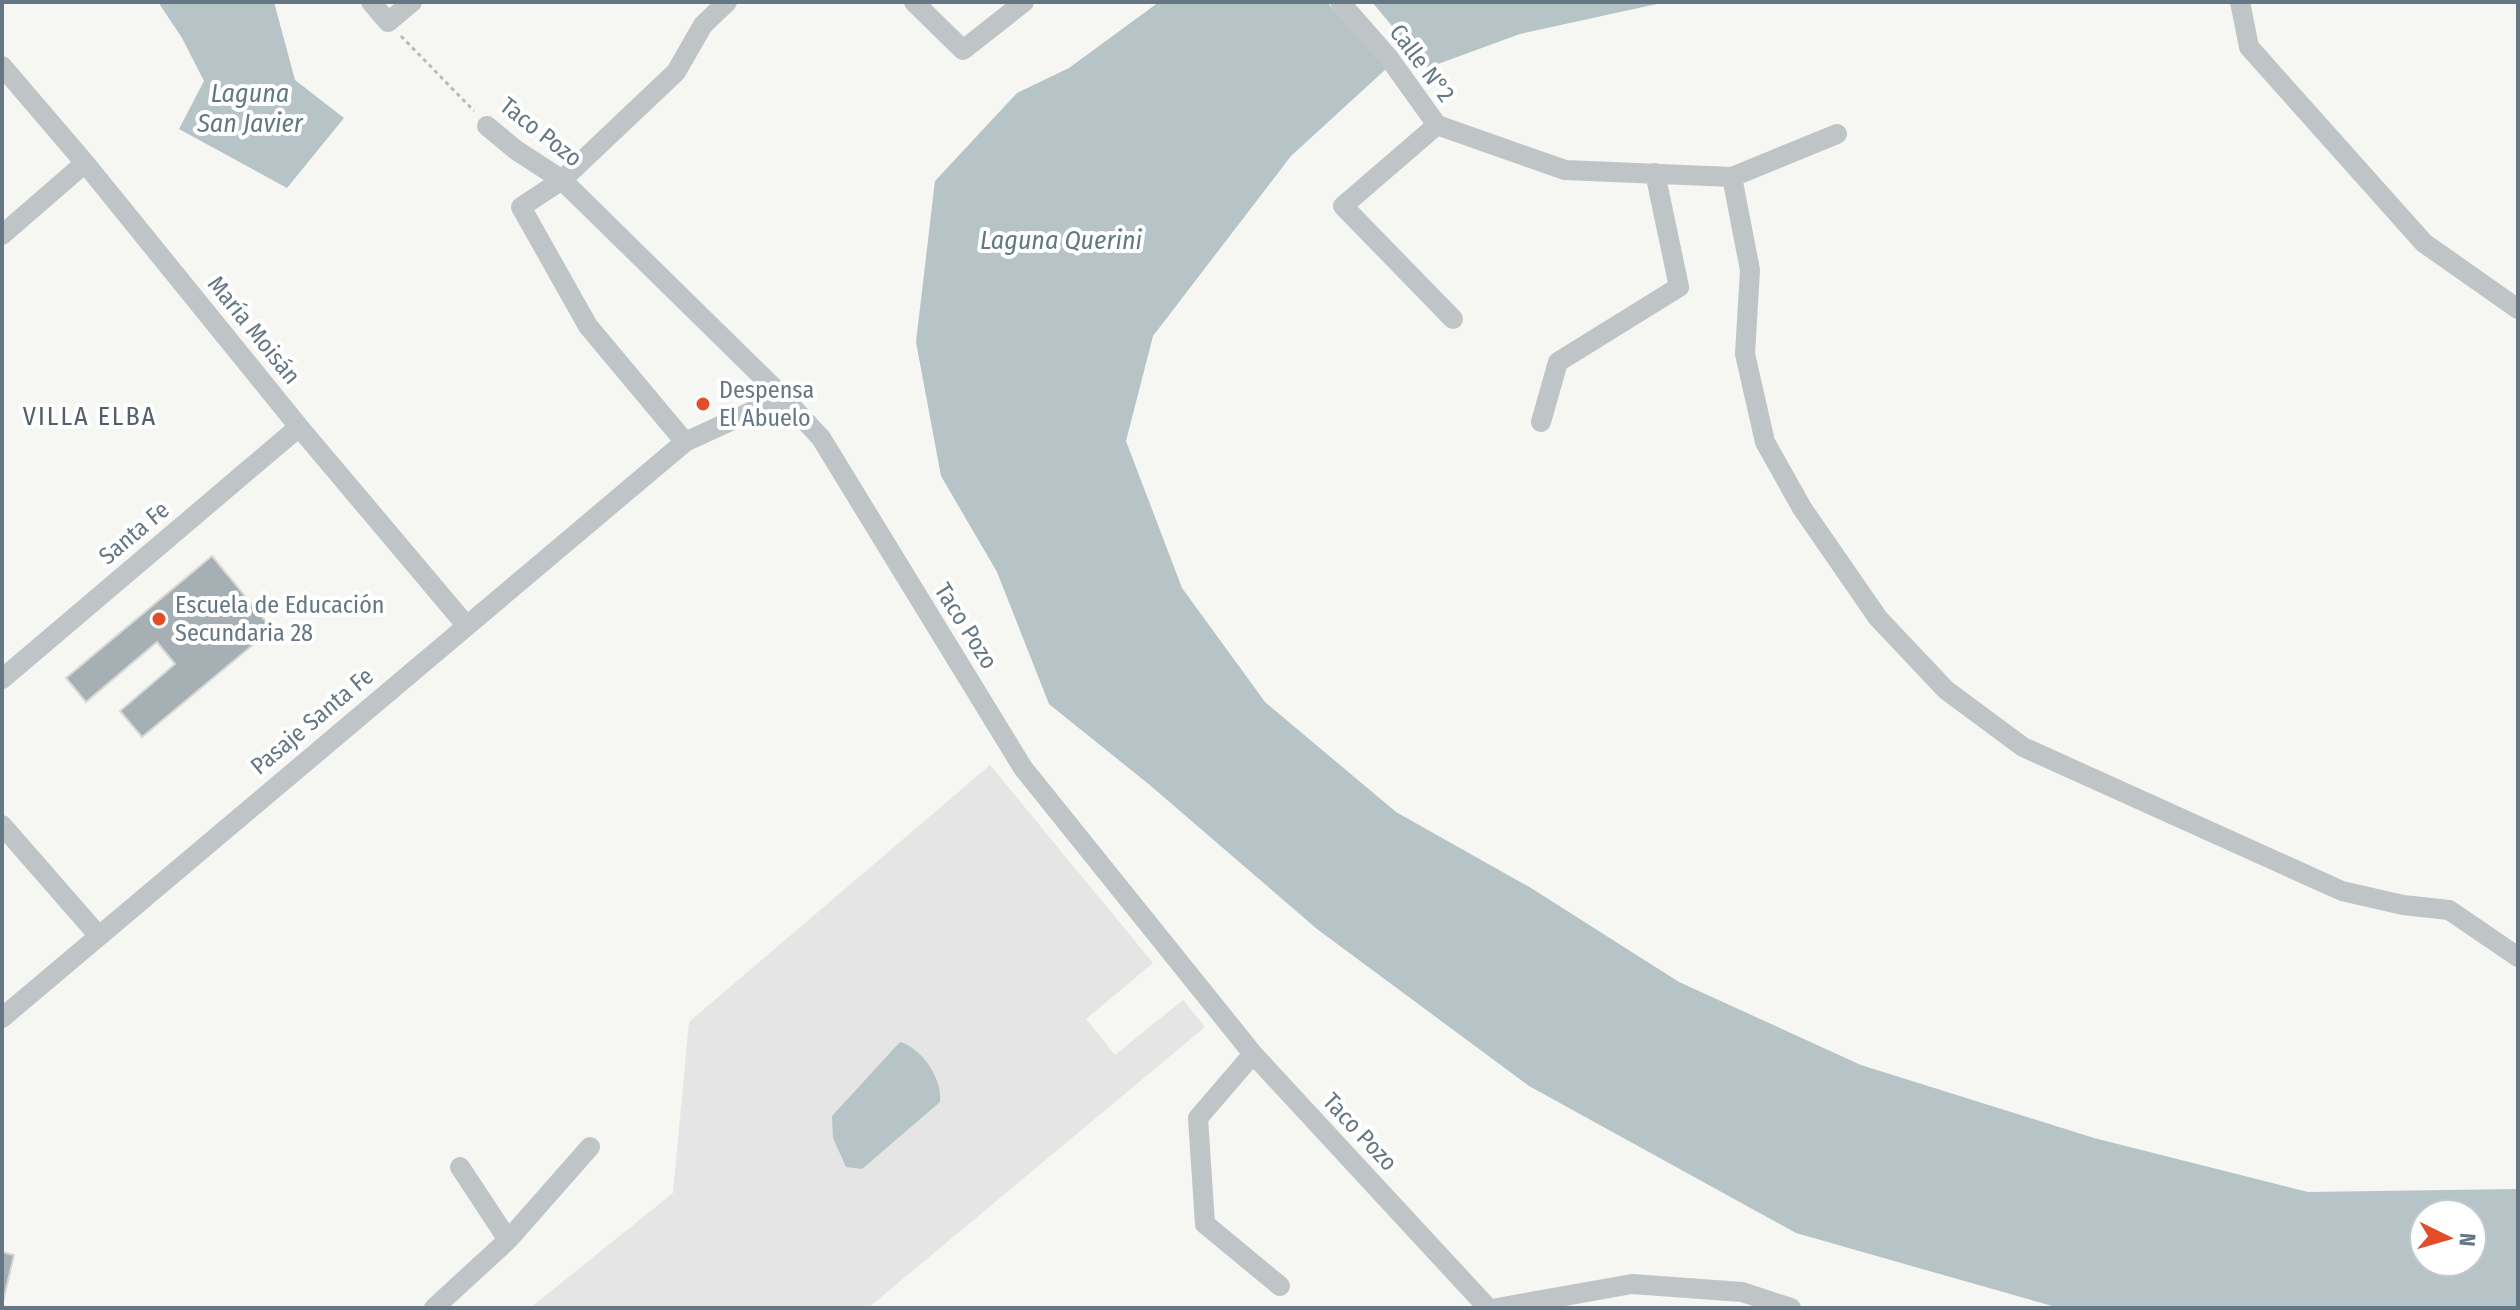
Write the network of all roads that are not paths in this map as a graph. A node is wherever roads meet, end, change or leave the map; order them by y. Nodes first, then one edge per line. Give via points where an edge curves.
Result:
1 (371, 2) edge
2 (412, 2) edge
3 (727, 2) edge
4 (914, 2) edge
5 (1024, 2) edge
6 (1340, 2) edge
7 (2240, 2) edge
8 (2, 66) edge
9 (1437, 125) junction
10 (487, 126) road end
11 (1837, 134) dead end
12 (85, 163) junction
13 (1655, 173) junction
14 (1732, 177) junction
15 (562, 180) junction
16 (2, 235) edge
17 (2518, 309) edge
18 (1453, 319) dead end
19 (783, 397) junction
20 (1541, 422) dead end
21 (299, 427) junction
22 (685, 442) junction
23 (466, 625) junction
24 (2, 679) edge
25 (2, 825) edge
26 (98, 935) junction
27 (2518, 957) edge
28 (2, 1018) edge
29 (1253, 1054) junction
30 (590, 1147) dead end
31 (460, 1167) dead end
32 (508, 1240) junction
33 (1280, 1286) dead end
34 (434, 1308) edge
35 (1488, 1308) edge
36 (1497, 1308) edge
37 (1791, 1308) edge

1 - 2 street via 388,22
3 - 15 street via 703,25 676,72
4 - 5 street via 963,50
6 - 9 street, Calle N°2
7 - 17 street via 2249,47 2424,243
8 - 12 street, María Moisán
9 - 13 street, Calle N°2 via 1565,170
9 - 18 street via 1343,206
10 - 15 street, Taco Pozo
11 - 14 street
12 - 16 street
12 - 21 street, María Moisán
13 - 14 street, Calle N°2
13 - 20 street via 1679,287 1558,362
14 - 27 street via 1750,270 1745,354 1765,442 1802,508 1878,618 1946,690 2023,747 2342,891 2449,910
15 - 19 street, Taco Pozo
15 - 22 street via 521,207 588,326
19 - 22 street, Pasaje Santa Fe
19 - 29 street, Taco Pozo via 821,438 1023,768
21 - 23 street, María Moisán
21 - 24 street, Santa Fe
22 - 23 street, Pasaje Santa Fe
23 - 26 street, Pasaje Santa Fe
25 - 26 street
26 - 28 street, Pasaje Santa Fe
29 - 33 street via 1198,1118 1205,1224
29 - 35 street, Taco Pozo
30 - 32 street
31 - 32 street
32 - 34 street
36 - 37 street via 1632,1284 1742,1292

